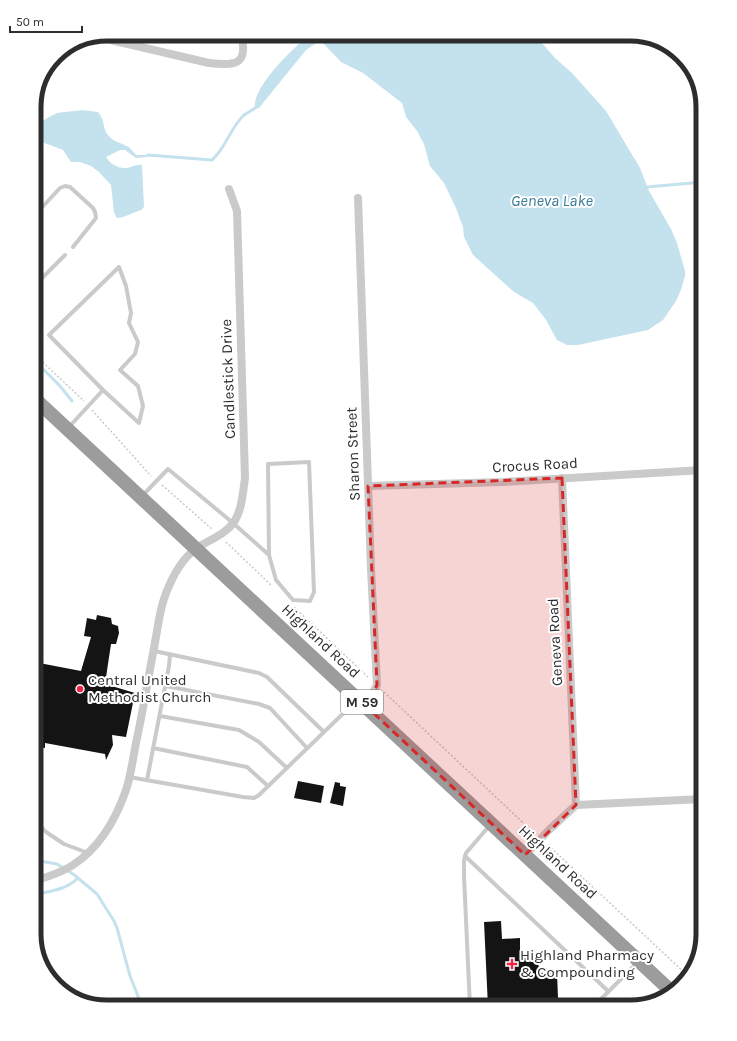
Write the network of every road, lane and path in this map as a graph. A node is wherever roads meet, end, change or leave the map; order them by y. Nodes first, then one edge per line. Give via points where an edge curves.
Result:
1 (115, 41) edge
2 (242, 41) edge
3 (229, 189) dead end
4 (358, 198) dead end
5 (41, 208) edge
6 (73, 247) dead end
7 (65, 255) dead end
8 (41, 279) edge
9 (41, 361) edge
10 (103, 390) junction
11 (41, 404) edge
12 (89, 406) junction
13 (68, 429) junction
14 (696, 470) edge
15 (562, 478) junction
16 (157, 481) junction
17 (368, 486) junction
18 (141, 497) junction
19 (234, 523) junction
20 (218, 536) junction
21 (196, 548) junction
22 (269, 555) junction
23 (275, 589) dead end
24 (292, 605) dead end
25 (153, 651) junction
26 (170, 655) junction
27 (377, 685) junction
28 (166, 686) junction
29 (362, 702) junction
30 (160, 716) junction
31 (324, 732) junction
32 (153, 748) junction
33 (307, 748) junction
34 (287, 768) junction
35 (129, 777) junction
36 (147, 780) junction
37 (268, 786) junction
38 (696, 799) edge
39 (576, 805) junction
40 (492, 823) junction
41 (41, 827) edge
42 (541, 839) junction
43 (88, 853) junction
44 (525, 855) junction
45 (464, 856) junction
46 (41, 879) edge
47 (639, 961) junction
48 (684, 972) edge
49 (668, 988) edge
50 (608, 991) junction
51 (470, 1000) edge
52 (600, 1000) edge

1 - 2 street via 225,65 240,60 244,50
3 - 19 street, Candlestick Drive via 237,211 245,478
4 - 17 street, Sharon Street
5 - 6 lane via 65,186 70,187 93,208 96,218
7 - 8 lane
9 - 12 path
10 - 10 lane via 139,423 143,406 138,386 120,370 135,354 138,342 129,324 131,313 119,267 49,335
10 - 12 lane
11 - 13 highway, Highland Road / M 59
12 - 13 lane
12 - 16 path
13 - 18 highway, Highland Road / M 59
14 - 15 street, Crocus Road
15 - 17 street, Crocus Road
15 - 39 street, Geneva Road
16 - 18 lane
16 - 19 lane via 168,469
16 - 20 path
17 - 27 street, Sharon Street
18 - 21 highway, Highland Road / M 59
19 - 20 street
19 - 22 lane
20 - 21 street
20 - 23 path
21 - 25 street via 177,569 168,588
21 - 29 highway, Highland Road / M 59
22 - 22 lane via 276,580 293,600 310,601 314,592 308,462 268,464
24 - 27 path
25 - 26 lane
25 - 35 street
26 - 28 lane
26 - 31 lane via 259,673 267,677
27 - 29 street
27 - 42 path
28 - 30 lane
28 - 33 lane via 270,708
29 - 31 lane
29 - 40 highway, Highland Road / M 59
30 - 32 lane
30 - 34 lane via 239,730 259,742
31 - 33 lane
32 - 36 lane
32 - 37 lane via 247,767
33 - 34 lane
34 - 37 lane
35 - 36 lane
35 - 43 street via 115,817
36 - 37 lane via 243,798 254,798
38 - 39 street
39 - 42 street
40 - 44 highway, Highland Road / M 59
40 - 45 lane
41 - 43 lane via 64,844
42 - 44 street
42 - 48 path
43 - 46 street via 73,866
44 - 47 highway, Highland Road / M 59
45 - 50 lane
45 - 51 lane
47 - 49 highway, Highland Road / M 59
47 - 50 lane
50 - 52 lane

